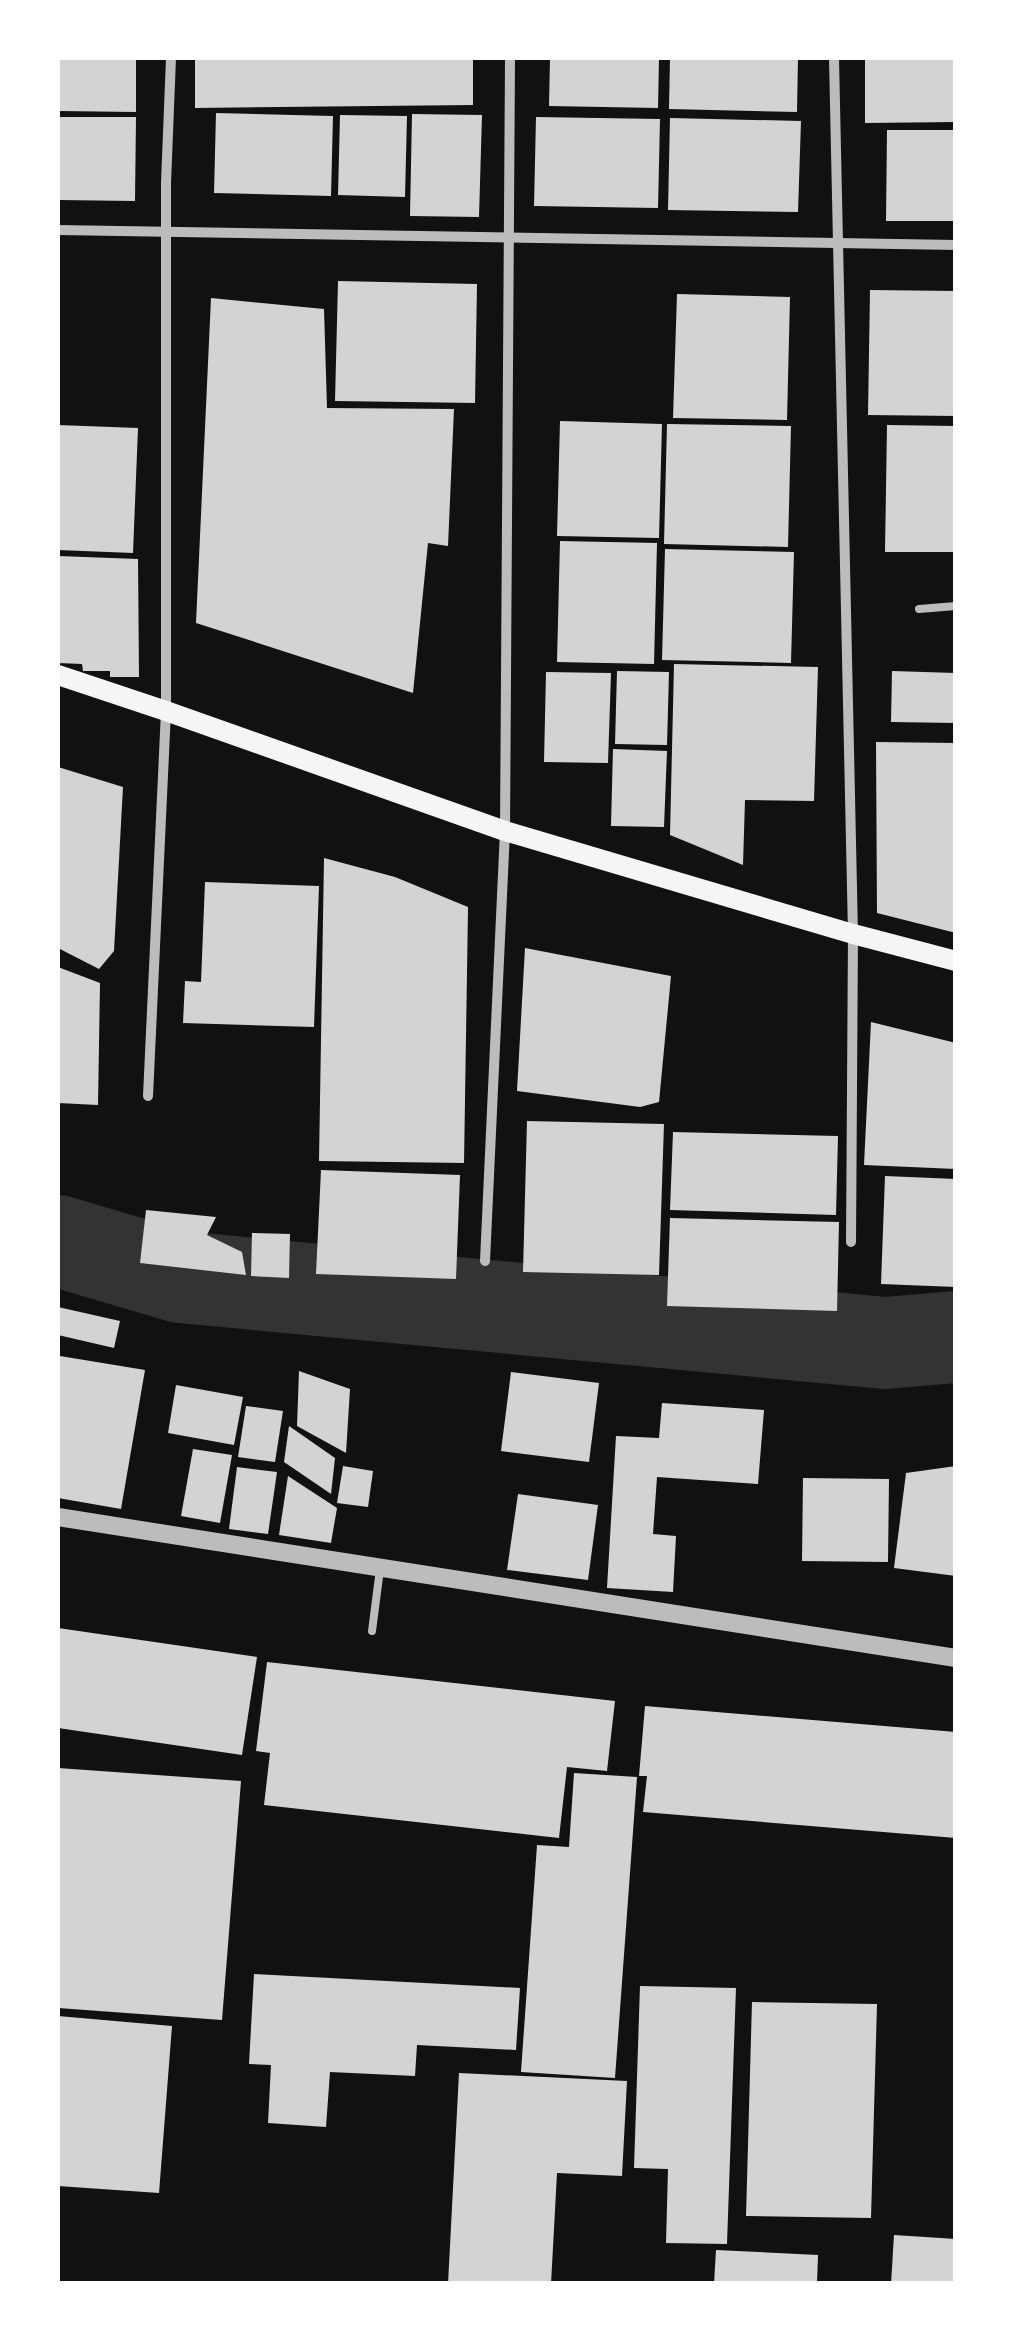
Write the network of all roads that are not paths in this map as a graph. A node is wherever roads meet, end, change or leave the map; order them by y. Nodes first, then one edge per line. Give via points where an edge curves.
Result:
1 (170, 58) edge
2 (510, 58) edge
3 (834, 58) edge
4 (58, 230) edge
5 (165, 232) junction
6 (508, 237) junction
7 (838, 242) junction
8 (956, 244) edge
9 (956, 606) edge
10 (919, 609) dead end
11 (58, 675) edge
12 (166, 710) junction
13 (505, 831) junction
14 (853, 934) junction
15 (956, 962) edge
16 (148, 1096) dead end
17 (851, 1242) dead end
18 (485, 1262) dead end
19 (58, 1517) edge
20 (380, 1569) junction
21 (372, 1631) dead end
22 (956, 1658) edge

1 - 5 street
2 - 6 street
3 - 7 street
4 - 5 street
5 - 6 street
5 - 12 street
6 - 7 street
6 - 13 street
7 - 8 street
7 - 14 street
9 - 10 lane
11 - 12 main road
12 - 13 main road
12 - 16 street
13 - 14 main road
13 - 18 street
14 - 15 main road
14 - 17 street
19 - 20 street
20 - 21 lane
20 - 22 street

